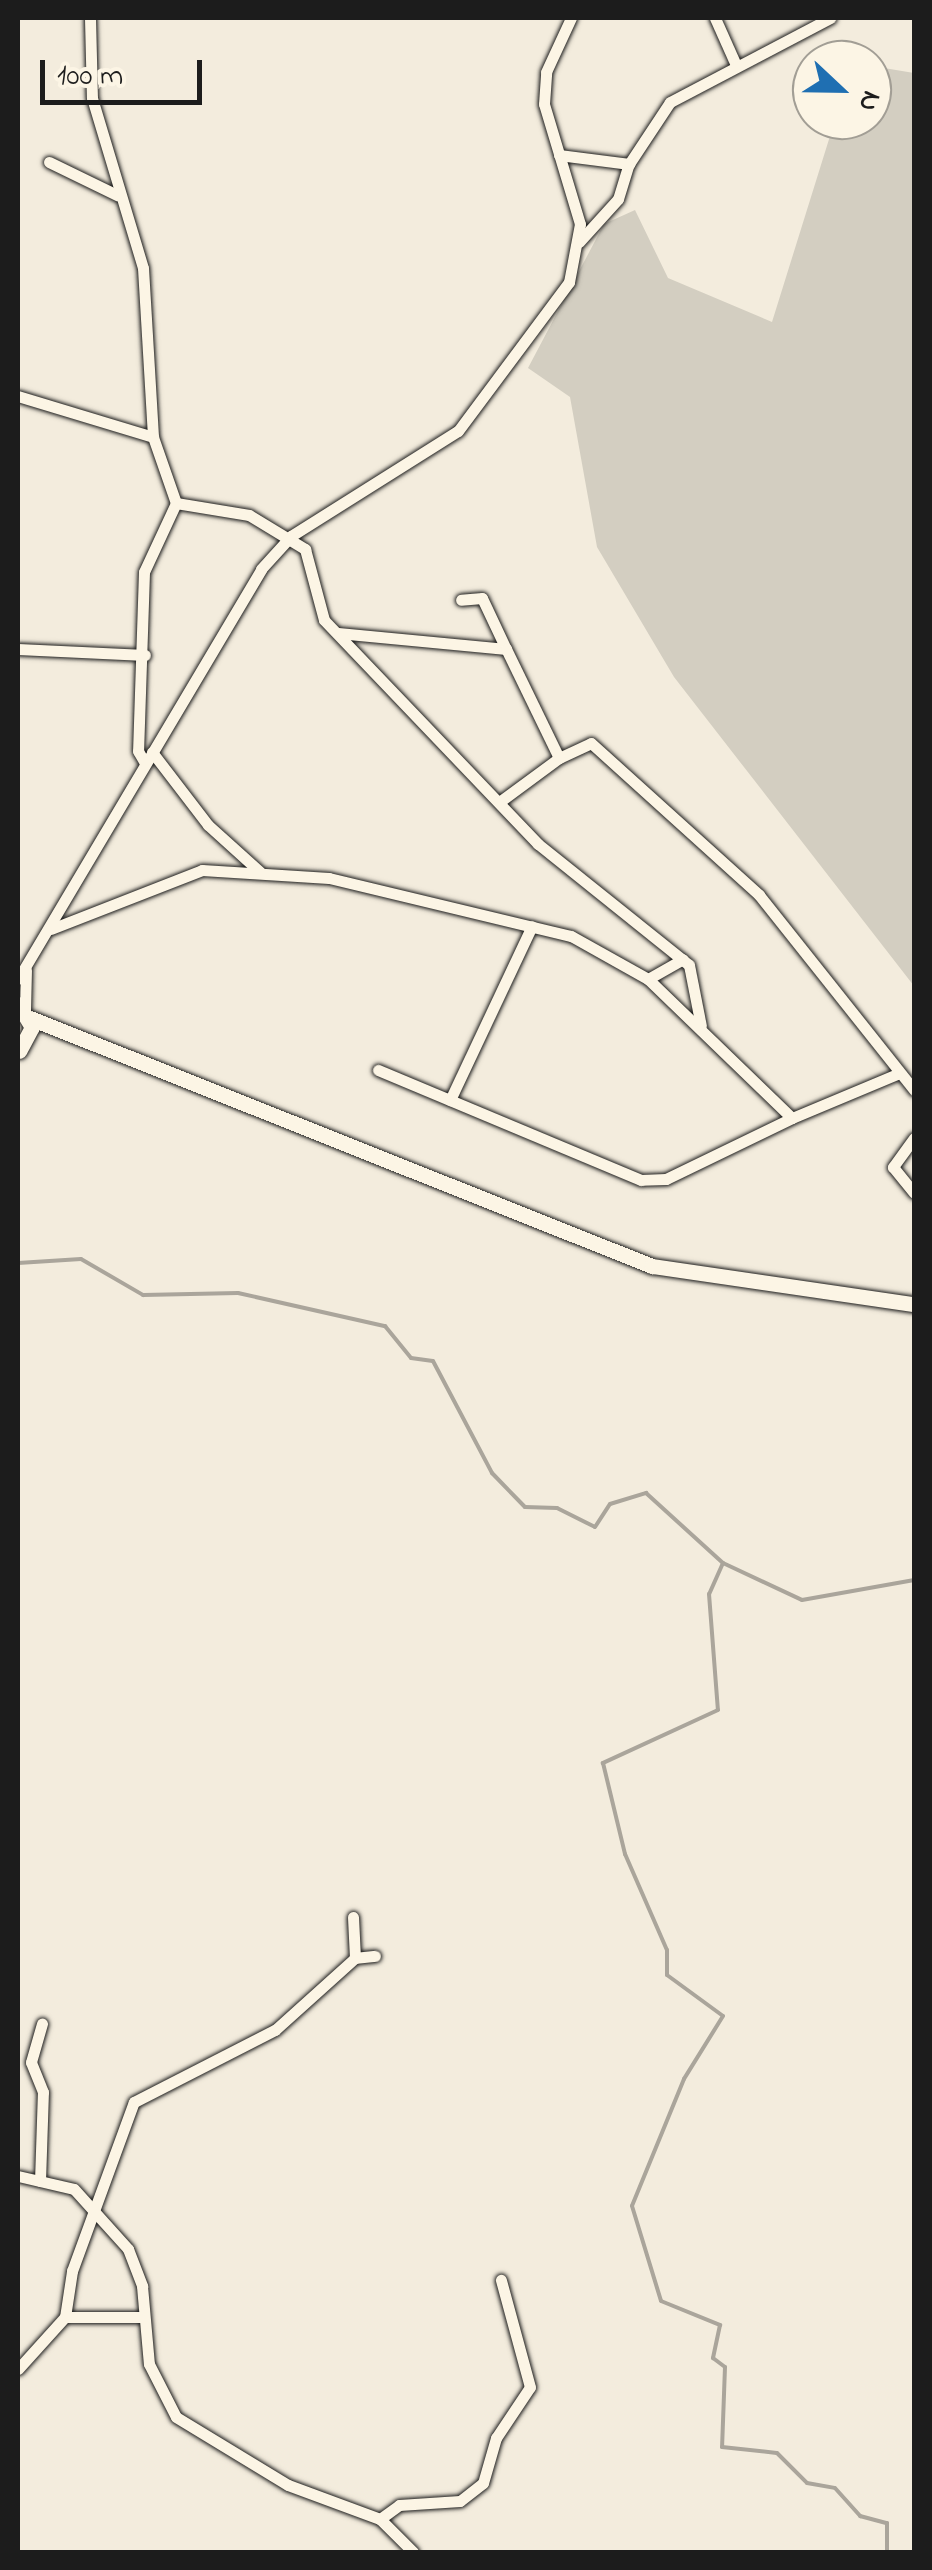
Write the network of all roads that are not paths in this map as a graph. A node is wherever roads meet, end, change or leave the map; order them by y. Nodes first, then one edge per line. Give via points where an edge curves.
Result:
1 (90, 18) edge
2 (571, 18) edge
3 (715, 18) edge
4 (830, 18) edge
5 (735, 63) junction
6 (559, 156) junction
7 (49, 162) dead end
8 (629, 164) junction
9 (118, 195) junction
10 (579, 242) junction
11 (18, 396) edge
12 (153, 437) junction
13 (176, 503) junction
14 (291, 536) junction
15 (462, 600) dead end
16 (338, 633) junction
17 (18, 649) edge
18 (506, 649) junction
19 (145, 656) junction
20 (149, 758) junction
21 (559, 758) junction
22 (502, 800) junction
23 (260, 872) junction
24 (532, 926) junction
25 (51, 929) junction
26 (18, 952) edge
27 (683, 959) junction
28 (28, 963) junction
29 (18, 979) edge
30 (648, 980) junction
31 (24, 1010) edge
32 (701, 1026) junction
33 (55, 1034) junction
34 (18, 1051) edge
35 (378, 1070) dead end
36 (896, 1074) junction
37 (914, 1090) edge
38 (450, 1100) junction
39 (792, 1118) junction
40 (914, 1138) edge
41 (914, 1193) edge
42 (914, 1304) edge
43 (353, 1917) dead end
44 (375, 1956) dead end
45 (355, 1958) junction
46 (42, 2024) dead end
47 (18, 2176) edge
48 (40, 2181) junction
49 (98, 2207) junction
50 (502, 2280) dead end
51 (65, 2317) junction
52 (141, 2317) junction
53 (18, 2351) edge
54 (35, 2352) junction
55 (18, 2369) edge
56 (380, 2519) junction
57 (413, 2552) edge

1 - 9 street via 92,98
2 - 6 street via 546,72
3 - 5 street
4 - 5 street
5 - 8 street via 670,102
6 - 8 street
6 - 10 street
7 - 9 street
8 - 10 street via 618,200
9 - 12 street via 148,290
10 - 14 street via 569,282 488,402 406,471
11 - 12 street
12 - 13 street
13 - 14 street via 249,515
13 - 19 street via 144,572
14 - 16 street via 312,567 312,604
14 - 20 street
15 - 18 street via 482,598
16 - 18 street
16 - 22 street
17 - 19 street
18 - 21 street
19 - 20 street via 138,751
20 - 23 street
20 - 25 street
21 - 22 street
21 - 36 street via 591,743 759,896
22 - 27 street via 538,844
23 - 24 street via 364,885
23 - 25 street via 202,870
24 - 30 street via 596,944
24 - 38 street
25 - 28 street
26 - 28 street
27 - 30 street
27 - 32 street via 698,979
28 - 29 street
28 - 31 street
30 - 32 street
31 - 33 main road
31 - 34 main road
32 - 39 street
33 - 34 main road
33 - 42 main road via 652,1266
35 - 38 street
36 - 37 street
36 - 39 street
38 - 39 street via 641,1180 666,1179
40 - 41 street via 893,1167
43 - 45 street
44 - 45 street
45 - 49 street via 275,2030 134,2102
46 - 48 street via 31,2062 43,2092
47 - 48 street
48 - 49 street
49 - 51 street
49 - 52 street via 128,2249
50 - 56 street via 530,2388 496,2438 484,2483 460,2501 399,2505
51 - 52 street
51 - 54 street
52 - 56 street via 161,2393 198,2439
53 - 54 street
54 - 55 street
56 - 57 street

